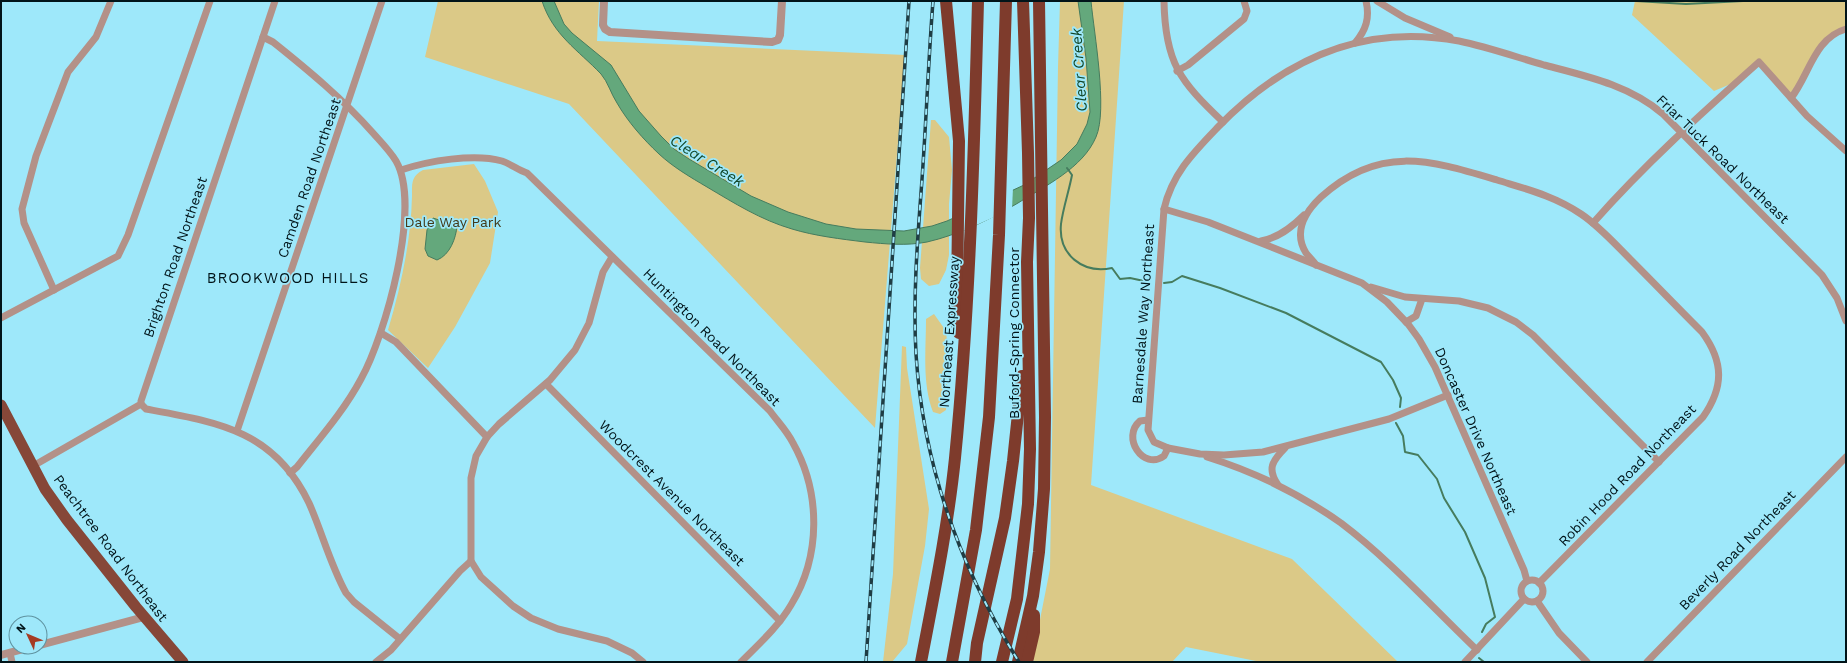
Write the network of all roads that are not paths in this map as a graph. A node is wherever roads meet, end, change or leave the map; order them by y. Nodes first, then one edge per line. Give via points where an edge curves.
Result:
1 (111, 1) edge
2 (210, 1) edge
3 (275, 1) edge
4 (382, 1) edge
5 (604, 1) edge
6 (782, 1) edge
7 (946, 1) edge
8 (978, 1) edge
9 (1006, 1) edge
10 (1023, 1) edge
11 (1039, 1) edge
12 (1164, 1) edge
13 (1244, 1) edge
14 (1366, 1) edge
15 (1377, 1) edge
16 (1846, 29) edge
17 (263, 37) junction
18 (1460, 42) junction
19 (1355, 43) junction
20 (1177, 70) junction
21 (1791, 98) junction
22 (347, 105) junction
23 (1223, 122) junction
24 (1681, 133) junction
25 (1846, 151) edge
26 (1034, 153) junction
27 (401, 170) junction
28 (1164, 210) junction
29 (1304, 215) junction
30 (1035, 218) junction
31 (1593, 223) junction
32 (1260, 241) junction
33 (612, 257) junction
34 (1316, 264) junction
35 (1362, 283) junction
36 (54, 290) junction
37 (1028, 291) junction
38 (1422, 299) junction
39 (1, 318) edge
40 (1846, 321) edge
41 (1406, 322) junction
42 (381, 333) junction
43 (964, 344) junction
44 (546, 384) junction
45 (1448, 395) junction
46 (141, 404) junction
47 (1, 405) edge
48 (1148, 420) junction
49 (236, 431) junction
50 (487, 437) junction
51 (1168, 448) junction
52 (1285, 448) junction
53 (1200, 454) junction
54 (1846, 456) edge
55 (1660, 462) junction
56 (33, 466) junction
57 (290, 473) junction
58 (1278, 486) junction
59 (471, 562) junction
60 (1527, 581) junction
61 (1539, 583) junction
62 (1034, 596) junction
63 (1524, 599) junction
64 (1537, 601) junction
65 (144, 617) junction
66 (780, 621) junction
67 (400, 639) junction
68 (48, 643) edge
69 (391, 650) junction
70 (1477, 650) junction
71 (183, 662) edge
72 (376, 662) edge
73 (384, 662) edge
74 (643, 662) edge
75 (741, 662) edge
76 (921, 662) edge
77 (952, 662) edge
78 (975, 662) edge
79 (1002, 662) edge
80 (1018, 662) edge
81 (1027, 662) edge
82 (1465, 662) edge
83 (1587, 662) edge
84 (1647, 662) edge

1 - 36 street via 96,37 68,72 36,156 22,210 24,223
2 - 36 street via 128,235 118,256
3 - 17 street, Brighton Road Northeast
4 - 22 street, Camden Road Northeast
5 - 6 street via 603,25 610,32 772,42 778,40 780,35
7 - 43 highway via 956,108 959,179 957,327
8 - 43 highway, Northeast Expressway via 975,124 971,172 971,250
9 - 77 highway via 999,235 989,417 976,530
10 - 26 highway, Buford-Spring Connector
11 - 26 highway, Buford-Spring Connector
12 - 20 street via 1166,37
13 - 20 street via 1247,11 1244,19 1188,65
14 - 19 street via 1367,23
15 - 18 street via 1405,18
16 - 21 street via 1836,33 1820,49 1807,68 1800,87
17 - 22 street via 301,64
17 - 46 street, Brighton Road Northeast
18 - 19 street, Friar Tuck Road Northeast via 1407,37
18 - 24 street, Friar Tuck Road Northeast via 1624,89 1653,106
19 - 23 street, Friar Tuck Road Northeast via 1318,55 1283,73 1251,95
20 - 23 street via 1194,94
21 - 24 street via 1759,62
21 - 25 street via 1816,125
22 - 27 street via 389,151
22 - 49 street, Camden Road Northeast
23 - 28 street, Friar Tuck Road Northeast via 1181,168 1170,188
24 - 31 street
24 - 40 street, Friar Tuck Road Northeast via 1822,275 1837,298
26 - 30 highway, Buford-Spring Connector
27 - 33 street, Huntington Road Northeast via 469,158 503,161 527,173
27 - 42 street via 406,192 404,227 395,282
28 - 32 street, Doncaster Drive Northeast via 1208,222
28 - 48 street, Barnesdale Way Northeast
29 - 31 street, Robin Hood Road Northeast via 1330,188 1356,172 1385,164 1417,160 1453,167 1541,193 1568,206
29 - 32 street, Robin Hood Road Northeast via 1279,235
29 - 34 street via 1302,241 1306,253
30 - 37 highway, Buford-Spring Connector via 1027,262
30 - 62 highway, Buford-Spring Connector via 1045,417 1044,481
31 - 55 street, Robin Hood Road Northeast via 1702,332 1717,358 1719,382 1711,406
32 - 34 street, Doncaster Drive Northeast
33 - 44 street via 603,272 594,309 582,337 566,362
33 - 66 street, Huntington Road Northeast via 770,411 799,455 812,497 813,542 802,585
34 - 35 street, Doncaster Drive Northeast
35 - 38 street via 1391,294
35 - 41 street, Doncaster Drive Northeast via 1387,302
36 - 39 street
37 - 78 highway via 1020,405 1006,518 977,643
37 - 79 highway, Buford-Spring Connector via 1030,449 1026,532 1017,599
38 - 41 street via 1416,316
38 - 55 street via 1475,304 1516,322 1533,335
41 - 45 street, Doncaster Drive Northeast via 1429,354
42 - 50 street via 396,342
42 - 57 street via 368,366 352,395
43 - 76 highway, Northeast Expressway via 955,459
44 - 50 street
44 - 66 street, Woodcrest Avenue Northeast
45 - 52 street via 1389,419
45 - 60 street, Doncaster Drive Northeast
46 - 49 street via 146,409 208,421
46 - 56 street
47 - 56 highway, Peachtree Road Northeast
48 - 51 street, Barnesdale Way Northeast via 1151,438 1158,445
48 - 51 street, Barnesdale Way Northeast via 1140,421 1134,428 1132,439 1136,450 1145,457 1156,460 1164,456
49 - 57 street via 266,449
50 - 59 street via 476,456 471,478
51 - 53 street, Barnesdale Way Northeast
52 - 53 street via 1244,454
52 - 58 street via 1271,470
53 - 58 street
54 - 84 street, Beverly Road Northeast
55 - 61 street, Robin Hood Road Northeast
56 - 65 highway, Peachtree Road Northeast via 45,489
57 - 67 street via 309,503 346,593
58 - 70 street via 1322,510 1359,538
59 - 67 street
59 - 74 street via 482,577 513,606 531,618 558,629 607,641
60 - 61 street
60 - 63 street via 1521,588
61 - 64 street via 1542,591
62 - 80 highway, Buford-Spring Connector
62 - 81 highway via 1034,632
63 - 64 street via 1530,602
63 - 70 street
64 - 83 street via 1559,633
65 - 68 street
65 - 71 highway, Peachtree Road Northeast
66 - 75 street, Huntington Road Northeast
67 - 69 street
69 - 72 street
69 - 73 street
70 - 82 street

